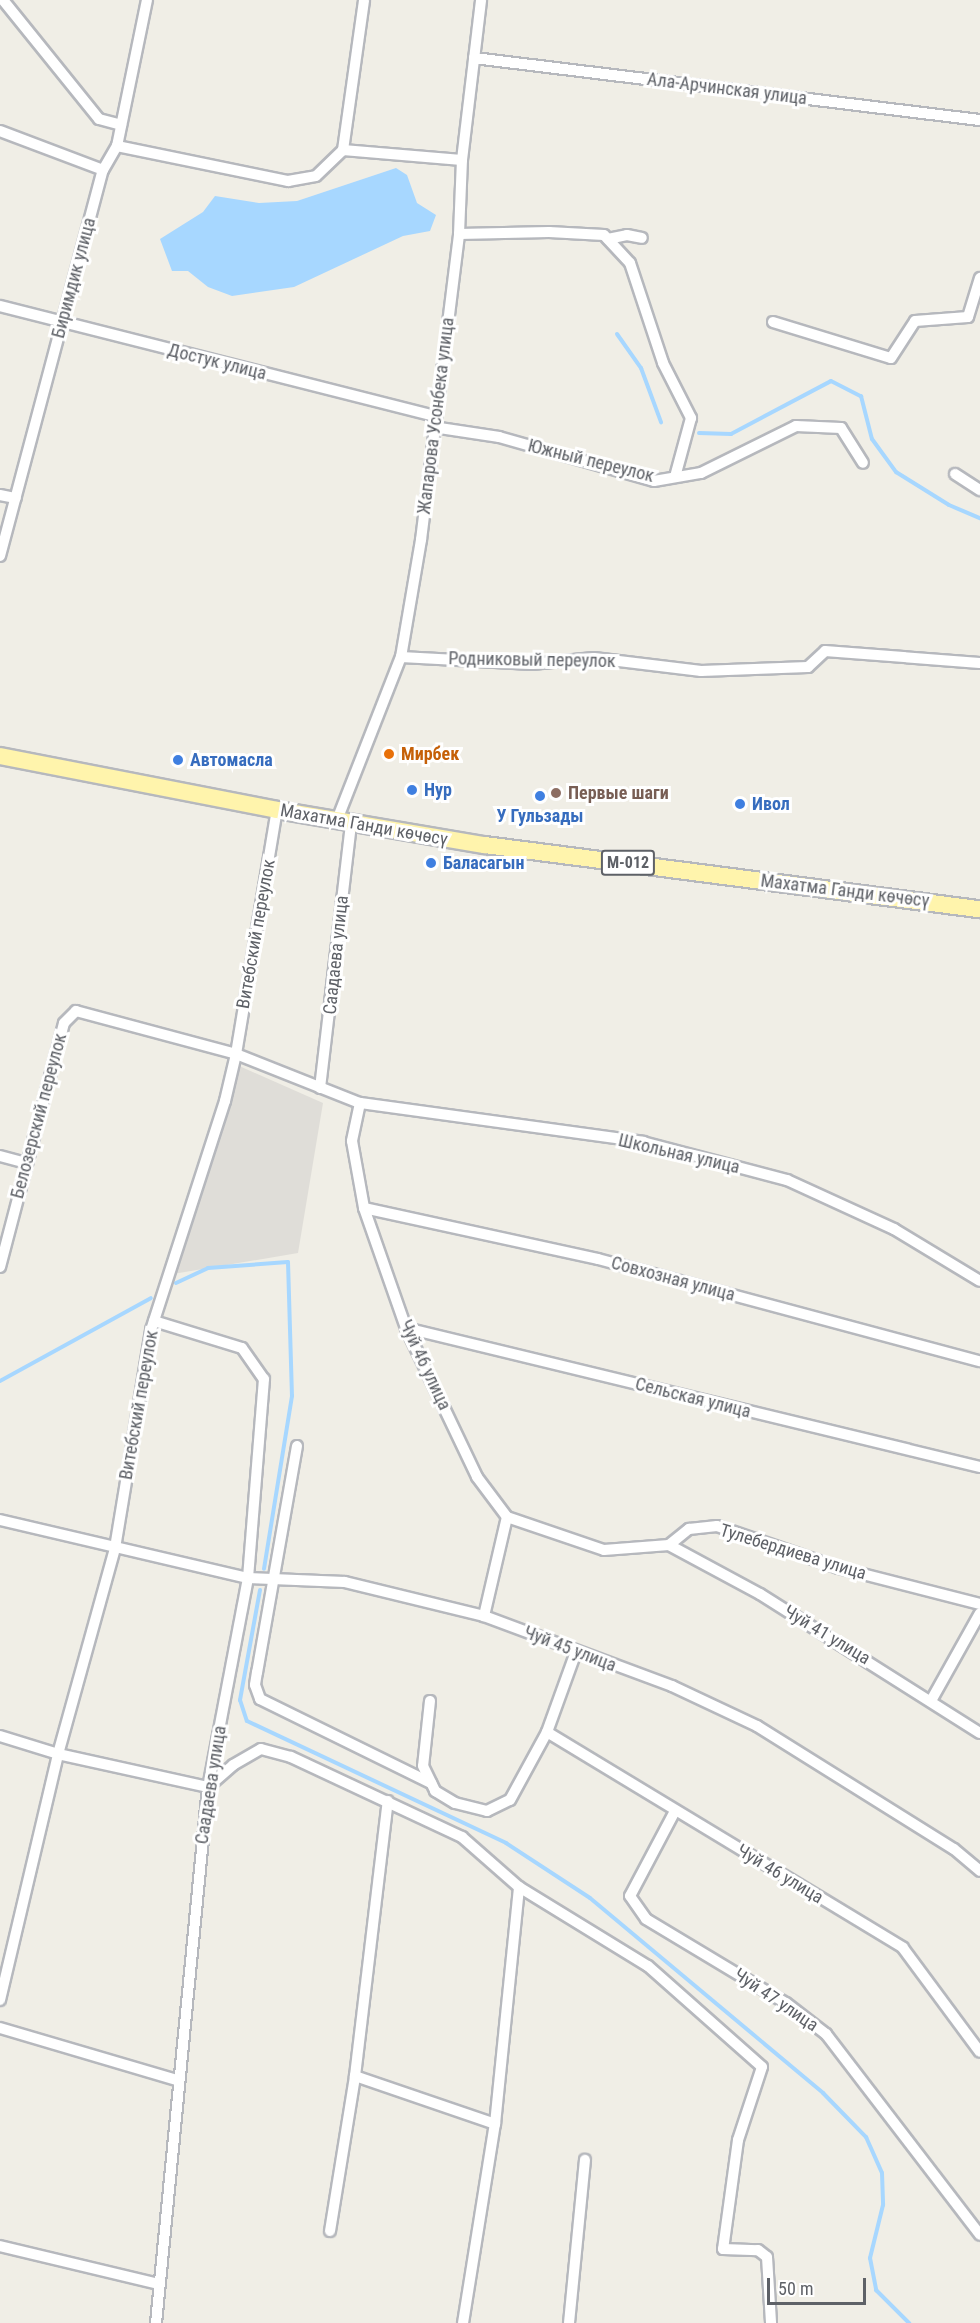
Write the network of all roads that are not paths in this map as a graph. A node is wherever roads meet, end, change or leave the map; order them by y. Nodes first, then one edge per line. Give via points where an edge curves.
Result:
1 (3, 0) edge
2 (147, 0) edge
3 (364, 0) edge
4 (481, 0) edge
5 (474, 58) junction
6 (980, 120) edge
7 (122, 124) junction
8 (0, 131) edge
9 (117, 146) junction
10 (343, 150) junction
11 (462, 160) junction
12 (104, 170) junction
13 (459, 234) junction
14 (642, 238) dead end
15 (608, 239) junction
16 (980, 278) edge
17 (0, 306) edge
18 (773, 322) dead end
19 (62, 323) junction
20 (434, 422) junction
21 (863, 464) dead end
22 (955, 474) dead end
23 (675, 477) junction
24 (980, 490) edge
25 (0, 495) edge
26 (16, 498) junction
27 (0, 556) edge
28 (401, 657) junction
29 (980, 663) edge
30 (0, 756) edge
31 (277, 810) junction
32 (344, 822) junction
33 (980, 909) edge
34 (236, 1054) junction
35 (320, 1088) junction
36 (360, 1103) junction
37 (0, 1156) edge
38 (27, 1163) junction
39 (364, 1208) junction
40 (0, 1266) edge
41 (980, 1281) edge
42 (154, 1321) junction
43 (406, 1328) junction
44 (980, 1360) edge
45 (297, 1446) dead end
46 (980, 1467) edge
47 (507, 1517) junction
48 (0, 1520) edge
49 (669, 1545) junction
50 (116, 1548) junction
51 (248, 1578) junction
52 (275, 1578) junction
53 (980, 1604) edge
54 (980, 1613) edge
55 (484, 1616) junction
56 (576, 1652) junction
57 (932, 1699) junction
58 (430, 1701) dead end
59 (546, 1731) junction
60 (980, 1733) edge
61 (0, 1736) edge
62 (58, 1754) junction
63 (431, 1783) junction
64 (208, 1787) junction
65 (388, 1801) junction
66 (675, 1812) junction
67 (980, 1871) edge
68 (519, 1887) junction
69 (0, 2000) edge
70 (0, 2028) edge
71 (980, 2052) edge
72 (355, 2076) junction
73 (177, 2080) junction
74 (495, 2124) junction
75 (585, 2160) dead end
76 (330, 2231) dead end
77 (980, 2235) edge
78 (0, 2246) edge
79 (158, 2284) junction
80 (156, 2323) edge
81 (462, 2323) edge
82 (568, 2323) edge
83 (771, 2323) edge

1 - 7 street via 99,119
2 - 7 street, Биримдик улица
3 - 10 street
4 - 5 street, Жапарова Усонбека улица
5 - 6 street, Ала-Арчинская улица
5 - 11 street, Жапарова Усонбека улица
7 - 9 street, Биримдик улица
8 - 12 street
9 - 10 street via 288,181 316,176
9 - 12 street, Биримдик улица
10 - 11 street
11 - 13 street, Жапарова Усонбека улица
12 - 19 street, Биримдик улица
13 - 15 street via 549,232
13 - 20 street, Жапарова Усонбека улица
14 - 15 street via 627,235
15 - 23 street via 630,263 663,363 691,418
16 - 18 street via 968,317 915,321 891,358
17 - 19 street, Достук улица
19 - 20 street, Достук улица
19 - 26 street, Биримдик улица
20 - 23 street, Южный переулок via 654,481
20 - 28 street, Жапарова Усонбека улица via 421,540
21 - 23 street, Южный переулок via 841,428 796,426 701,473
22 - 24 street
25 - 26 street
26 - 27 street, Биримдик улица
28 - 29 street, Родниковый переулок via 532,664 594,658 701,671 808,667 825,651
28 - 32 street, Жапарова Усонбека улица
30 - 31 main road, Махатма Ганди көчөсү
31 - 32 main road, Махатма Ганди көчөсү / М-012
31 - 34 street, Витебский переулок
32 - 33 main road, Махатма Ганди көчөсү / М-012 via 485,845
32 - 35 street, Саадаева улица
34 - 35 street, Белозерский переулок
34 - 38 street, Белозерский переулок via 85,1013 68,1015
34 - 42 street, Витебский переулок via 225,1101
35 - 36 street, Школьная улица
36 - 39 street, Чуй 46 улица via 352,1141
36 - 41 street, Школьная улица via 642,1142 787,1180 894,1229
37 - 38 street
38 - 40 street, Белозерский переулок
39 - 43 street, Чуй 46 улица
39 - 44 street, Совхозная улица via 598,1260
42 - 50 street, Витебский переулок
42 - 51 street, Саадаева улица via 242,1348 264,1379
43 - 46 street, Сельская улица
43 - 47 street, Чуй 46 улица via 477,1477
45 - 52 street
47 - 49 street, Тулебердиева улица via 604,1550
47 - 55 street
48 - 50 street
49 - 53 street, Тулебердиева улица via 689,1529 717,1526 839,1568
49 - 57 street, Чуй 41 улица via 760,1594
50 - 51 street, Чуй 45 улица
50 - 62 street, Витебский переулок
51 - 52 street, Чуй 45 улица
51 - 64 street, Саадаева улица
52 - 55 street, Чуй 45 улица via 345,1582
52 - 63 street via 255,1685 260,1699
54 - 57 street
55 - 56 street, Чуй 45 улица
56 - 59 street
56 - 67 street, Чуй 45 улица via 672,1686 757,1726 954,1849
57 - 60 street, Чуй 41 улица
58 - 63 street via 423,1766
59 - 63 street via 510,1800 487,1811 454,1803 435,1791
59 - 66 street, Чуй 46 улица
61 - 62 street
62 - 64 street
62 - 69 street, Витебский переулок
64 - 65 street via 233,1765 261,1749 291,1757
64 - 73 street, Саадаева улица
65 - 68 street via 462,1837
65 - 72 street
66 - 71 street, Чуй 46 улица via 903,1948
66 - 77 street, Чуй 47 улица via 630,1896 646,1919 786,2003 826,2034
68 - 74 street
68 - 83 street via 648,1966 762,2067 738,2140 723,2249 758,2250 767,2257
70 - 73 street
72 - 74 street
72 - 76 street
73 - 79 street, Саадаева улица
74 - 81 street
75 - 82 street
78 - 79 street
79 - 80 street, Саадаева улица

